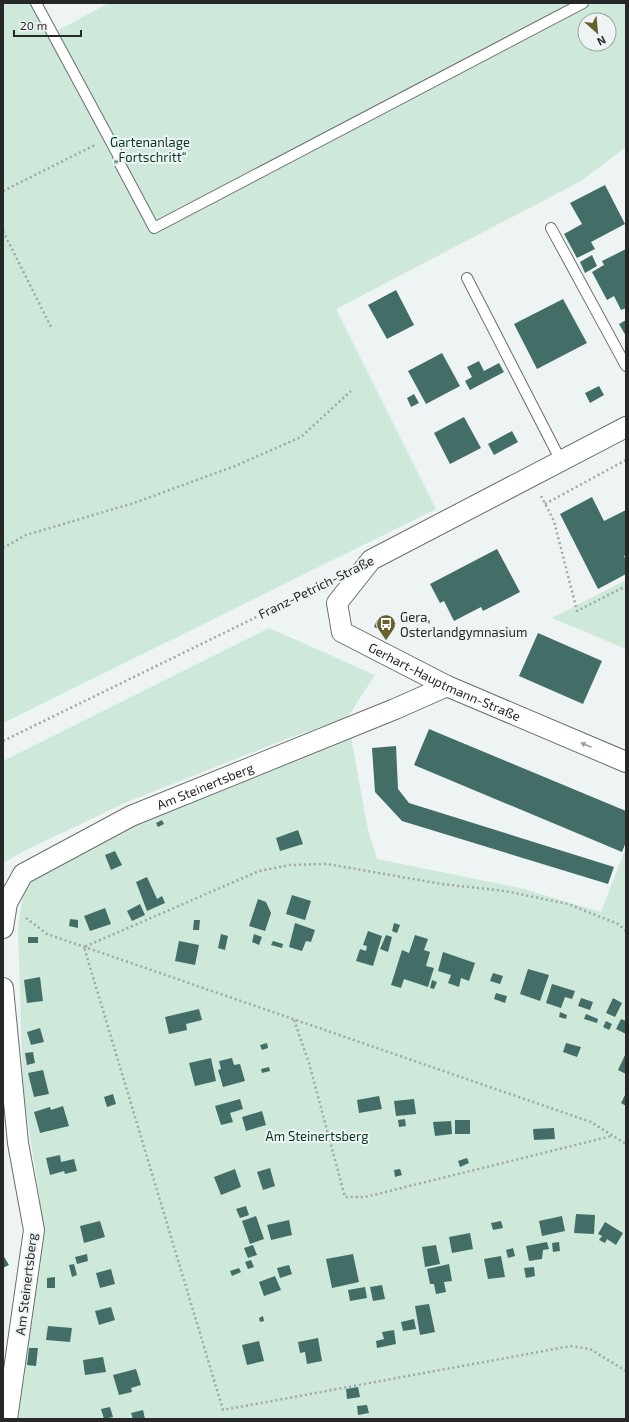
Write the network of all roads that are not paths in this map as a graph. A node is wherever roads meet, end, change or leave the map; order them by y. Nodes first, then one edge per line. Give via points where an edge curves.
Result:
1 (36, 3) edge
2 (583, 3) edge
3 (551, 228) dead end
4 (467, 278) dead end
5 (626, 366) edge
6 (626, 427) edge
7 (561, 461) junction
8 (371, 560) joint
9 (447, 686) junction
10 (624, 761) edge
11 (5, 903) edge
12 (3, 928) edge
13 (3, 988) edge
14 (10, 1147) edge
15 (8, 1394) edge
16 (7, 1419) edge

1 - 2 lane via 154,228
3 - 5 lane
4 - 7 lane
6 - 7 street, Franz-Petrich-Straße
7 - 8 street, Franz-Petrich-Straße
8 - 9 street, Gerhart-Hauptmann-Straße via 337,603 342,632
10 -> 9 street, Gerhart-Hauptmann-Straße
9 - 11 street, Am Steinertsberg via 131,816 23,874
11 - 12 street, Am Steinertsberg
13 - 14 street, Am Steinertsberg
14 - 15 street, Am Steinertsberg via 34,1230
15 - 16 street, Am Steinertsberg

